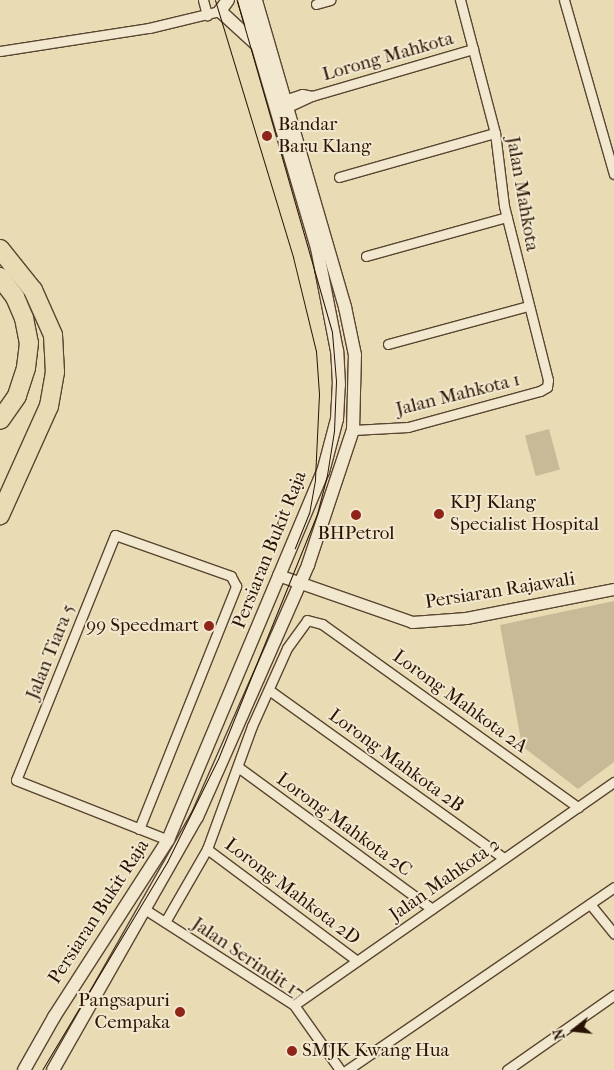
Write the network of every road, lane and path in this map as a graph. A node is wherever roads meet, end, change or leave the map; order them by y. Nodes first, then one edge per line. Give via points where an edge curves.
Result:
1 (203, 0) edge
2 (228, 0) edge
3 (244, 0) edge
4 (256, 0) edge
5 (330, 0) edge
6 (460, 0) edge
7 (564, 0) edge
8 (316, 4) dead end
9 (220, 12) junction
10 (207, 15) junction
11 (259, 47) junction
12 (473, 48) junction
13 (0, 51) edge
14 (285, 104) junction
15 (495, 133) junction
16 (614, 174) edge
17 (339, 177) dead end
18 (506, 217) junction
19 (0, 234) edge
20 (0, 249) edge
21 (366, 256) dead end
22 (0, 276) edge
23 (528, 306) junction
24 (53, 335) junction
25 (388, 344) dead end
26 (540, 391) joint
27 (0, 420) edge
28 (353, 430) junction
29 (0, 514) edge
30 (278, 575) junction
31 (300, 583) junction
32 (614, 589) edge
33 (269, 690) junction
34 (238, 767) junction
35 (614, 782) edge
36 (578, 807) junction
37 (139, 828) junction
38 (168, 840) junction
39 (207, 849) junction
40 (504, 858) junction
41 (614, 887) edge
42 (590, 904) junction
43 (432, 909) junction
44 (146, 910) junction
45 (165, 922) junction
46 (614, 934) edge
47 (357, 961) junction
48 (614, 995) edge
49 (294, 1005) junction
50 (24, 1070) edge
51 (53, 1070) edge
52 (340, 1070) edge
53 (347, 1070) edge
54 (507, 1070) edge

1 - 10 street
2 - 9 main road
3 - 11 main road, Persiaran Bukit Raja
4 - 14 main road, Persiaran Bukit Raja
5 - 8 street
6 - 12 street, Jalan Mahkota
7 - 16 street
9 - 10 street
9 - 11 main road
10 - 13 street via 149,28
11 - 30 main road, Persiaran Bukit Raja via 317,248 334,326 340,385 337,419 323,472
12 - 14 street, Lorong Mahkota via 312,96 302,94
12 - 15 street, Jalan Mahkota
14 - 28 main road, Persiaran Bukit Raja via 345,307 355,355
15 - 17 street
15 - 18 street, Jalan Mahkota
18 - 21 street
18 - 23 street, Jalan Mahkota
19 - 24 highway via 35,278 48,309
20 - 24 highway via 33,290
22 - 27 highway via 18,304 29,342 26,368 17,396
23 - 25 street
23 - 26 street, Jalan Mahkota via 548,380
24 - 29 highway via 55,372 49,406
26 - 28 street, Jalan Mahkota 1 via 408,427
28 - 31 main road, Persiaran Bukit Raja via 327,515
30 - 31 street, Persiaran Rajawali
30 - 38 main road, Persiaran Bukit Raja
31 - 32 street, Persiaran Rajawali via 412,622 466,618
31 - 44 main road, Persiaran Bukit Raja via 197,817
33 - 34 street
33 - 36 street, Lorong Mahkota 2A via 301,625 307,620 322,624
33 - 40 street, Lorong Mahkota 2B
34 - 39 street
34 - 43 street, Lorong Mahkota 2C
35 - 36 street, Jalan Mahkota 2
36 - 40 street, Jalan Mahkota 2
37 - 37 street, Jalan Tiara 5 via 236,586 231,576 115,535 16,780
37 - 38 street
38 - 50 main road, Persiaran Bukit Raja via 54,1017
39 - 45 street
39 - 47 street, Lorong Mahkota 2D
40 - 43 street, Jalan Mahkota 2
41 - 42 street
42 - 46 street
42 - 53 street
43 - 47 street, Jalan Mahkota 2
44 - 45 street, Jalan Serindit 17
44 - 51 main road, Persiaran Bukit Raja
45 - 49 street, Jalan Serindit 17
47 - 49 street, Jalan Mahkota 2
48 - 54 street
49 - 52 street, Jalan Serindit 17

